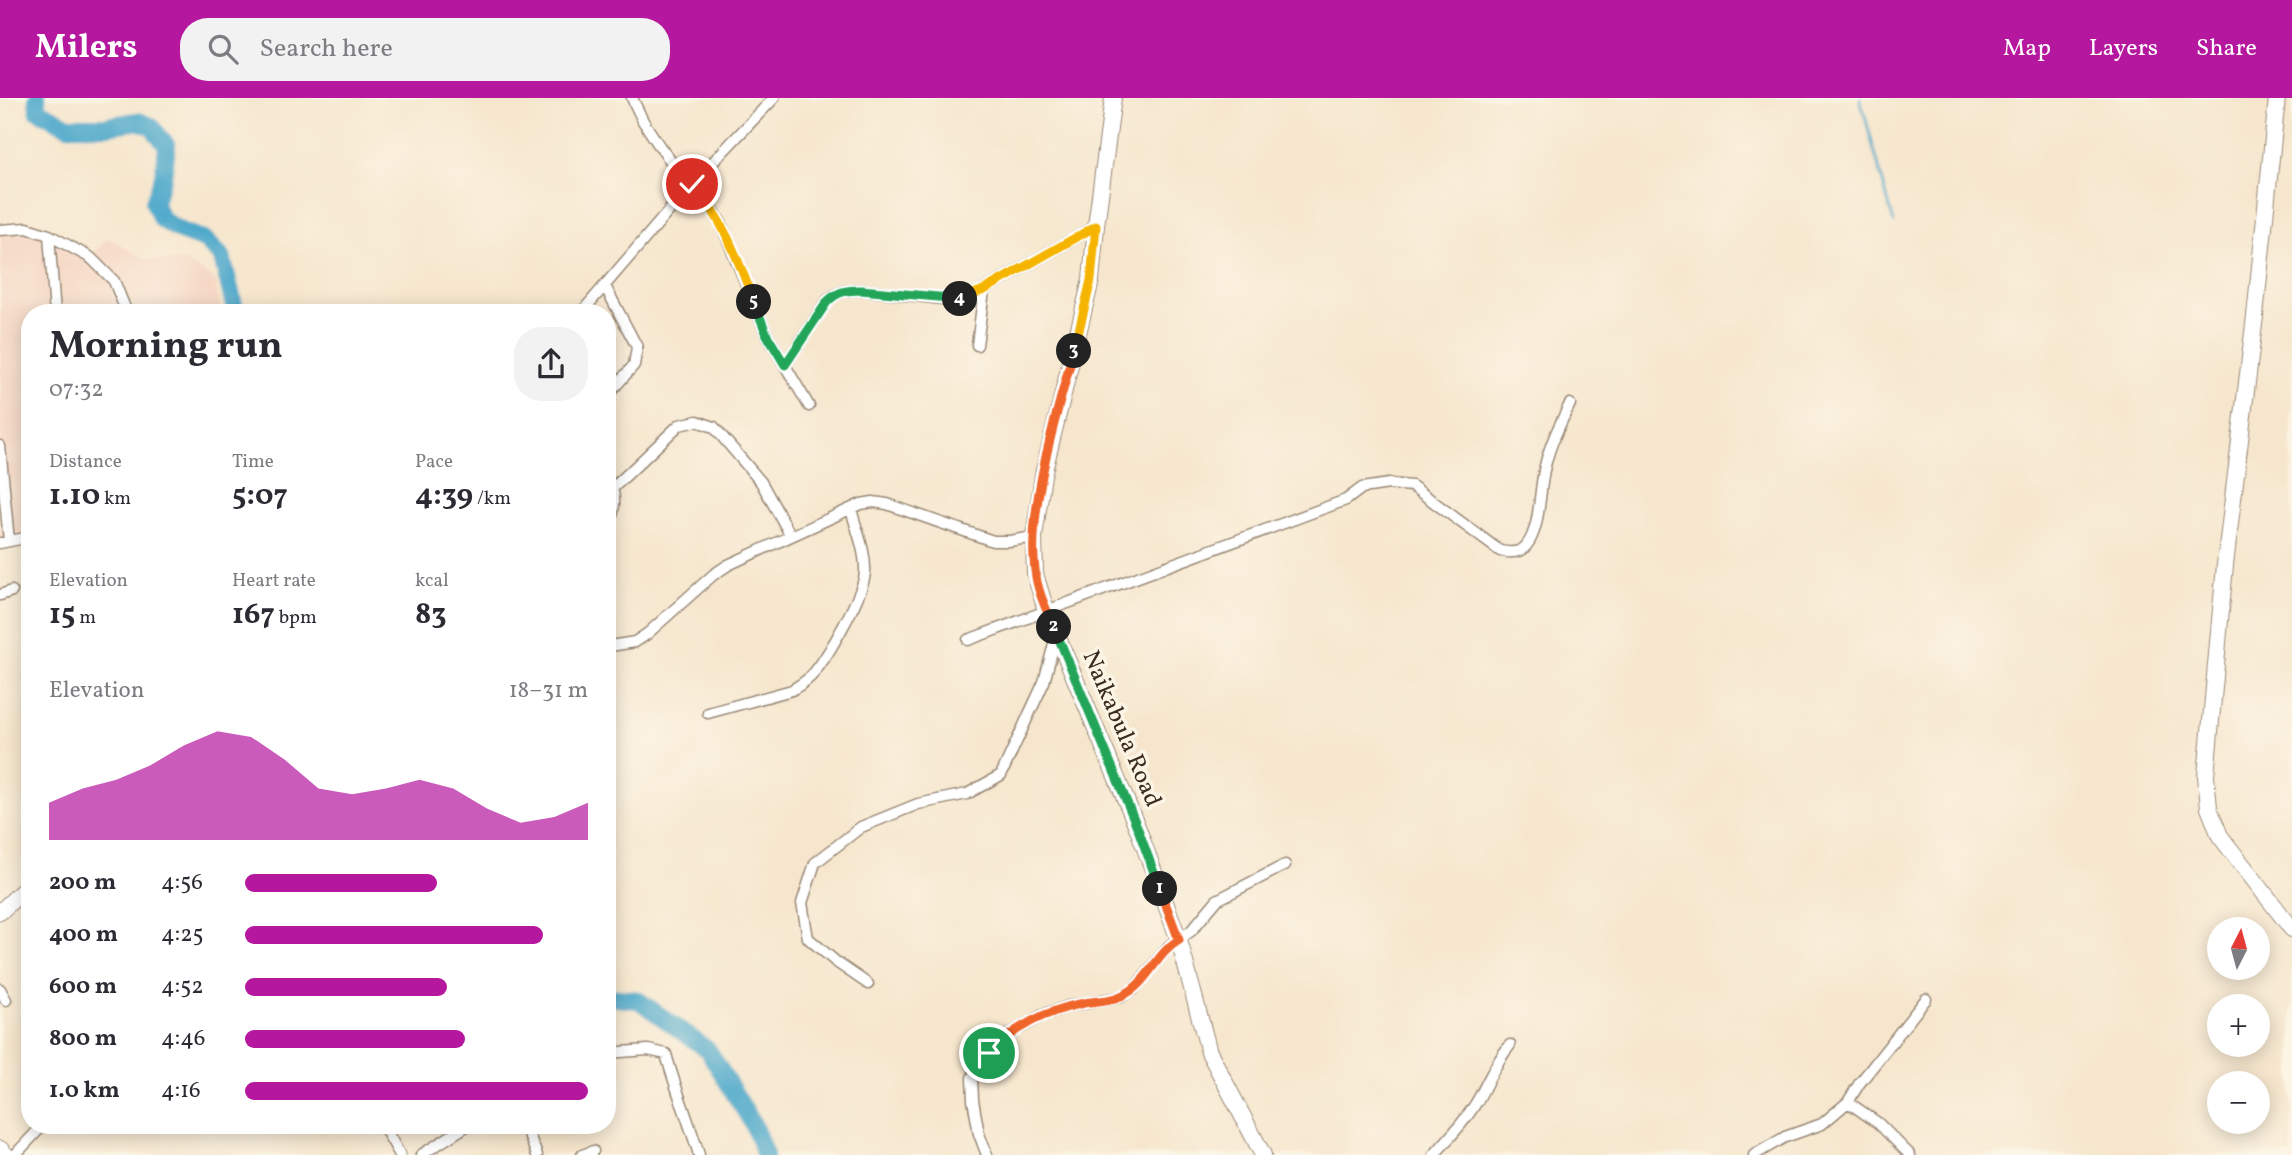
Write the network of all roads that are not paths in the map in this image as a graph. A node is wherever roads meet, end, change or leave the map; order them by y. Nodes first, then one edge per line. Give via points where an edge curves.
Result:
1 (632, 98) edge
2 (774, 98) edge
3 (1113, 98) edge
4 (2277, 98) edge
5 (692, 184) junction
6 (1096, 226) junction
7 (0, 230) edge
8 (49, 235) junction
9 (605, 286) junction
10 (984, 290) junction
11 (54, 304) edge
12 (123, 304) edge
13 (589, 304) edge
14 (614, 304) edge
15 (616, 307) edge
16 (977, 345) dead end
17 (785, 365) junction
18 (616, 386) edge
19 (1570, 404) dead end
20 (809, 407) dead end
21 (0, 446) edge
22 (616, 478) edge
23 (851, 509) junction
24 (791, 536) junction
25 (1034, 537) junction
26 (5, 542) edge
27 (12, 591) dead end
28 (0, 595) edge
29 (1047, 611) junction
30 (1057, 633) junction
31 (968, 640) dead end
32 (616, 645) edge
33 (708, 713) dead end
34 (1285, 865) dead end
35 (21, 892) edge
36 (0, 912) edge
37 (2292, 929) edge
38 (1179, 940) junction
39 (868, 984) dead end
40 (0, 989) edge
41 (1926, 999) dead end
42 (6, 1000) dead end
43 (1510, 1045) dead end
44 (616, 1053) edge
45 (1848, 1102) junction
46 (35, 1134) edge
47 (388, 1134) edge
48 (454, 1134) edge
49 (529, 1134) edge
50 (0, 1149) edge
51 (6, 1155) edge
52 (15, 1155) edge
53 (400, 1155) edge
54 (421, 1155) edge
55 (537, 1155) edge
56 (699, 1155) edge
57 (987, 1155) edge
58 (1263, 1155) edge
59 (1434, 1155) edge
60 (1754, 1155) edge
61 (1910, 1155) edge

1 - 5 street via 660,147
2 - 5 street
3 - 6 street, Naikabula Road
4 - 37 street via 2206,776 2209,808 2220,836
5 - 9 street
5 - 17 street via 721,223 767,335
6 - 10 street
6 - 25 street, Naikabula Road via 1091,280 1043,475
7 - 8 street via 27,228
8 - 11 street
8 - 12 street via 91,258 114,281
9 - 13 street
9 - 14 street
10 - 16 street
10 - 17 street via 952,300 861,290 835,294
15 - 18 street via 637,347 634,365
17 - 20 street
19 - 29 street via 1545,465 1534,531 1525,548 1513,554 1500,551 1412,486 1389,484 1362,488 1346,500
21 - 26 street
22 - 24 street via 679,425 703,422 715,427 761,482
23 - 24 street
23 - 25 street via 873,502 887,504 993,541
23 - 33 street via 863,552 863,585 815,672 792,690
24 - 32 street via 728,565 635,642
25 - 29 street, Naikabula Road via 1035,574
27 - 28 street
29 - 30 street, Naikabula Road
29 - 31 street
30 - 38 street, Naikabula Road
30 - 39 street via 1045,682 1001,775 967,794 918,804 861,827 815,863 802,902 808,938
34 - 38 street via 1217,900
35 - 36 street
38 - 57 street via 1121,997 1043,1015 1003,1038 989,1053 972,1078 979,1134
38 - 58 street, Naikabula Road via 1209,1052
40 - 42 street
41 - 45 street
43 - 59 street via 1478,1100
44 - 56 street via 648,1050 666,1054
45 - 60 street via 1822,1124 1776,1141
45 - 61 street via 1878,1123
46 - 52 street
47 - 53 street
48 - 54 street
49 - 55 street
50 - 51 street

